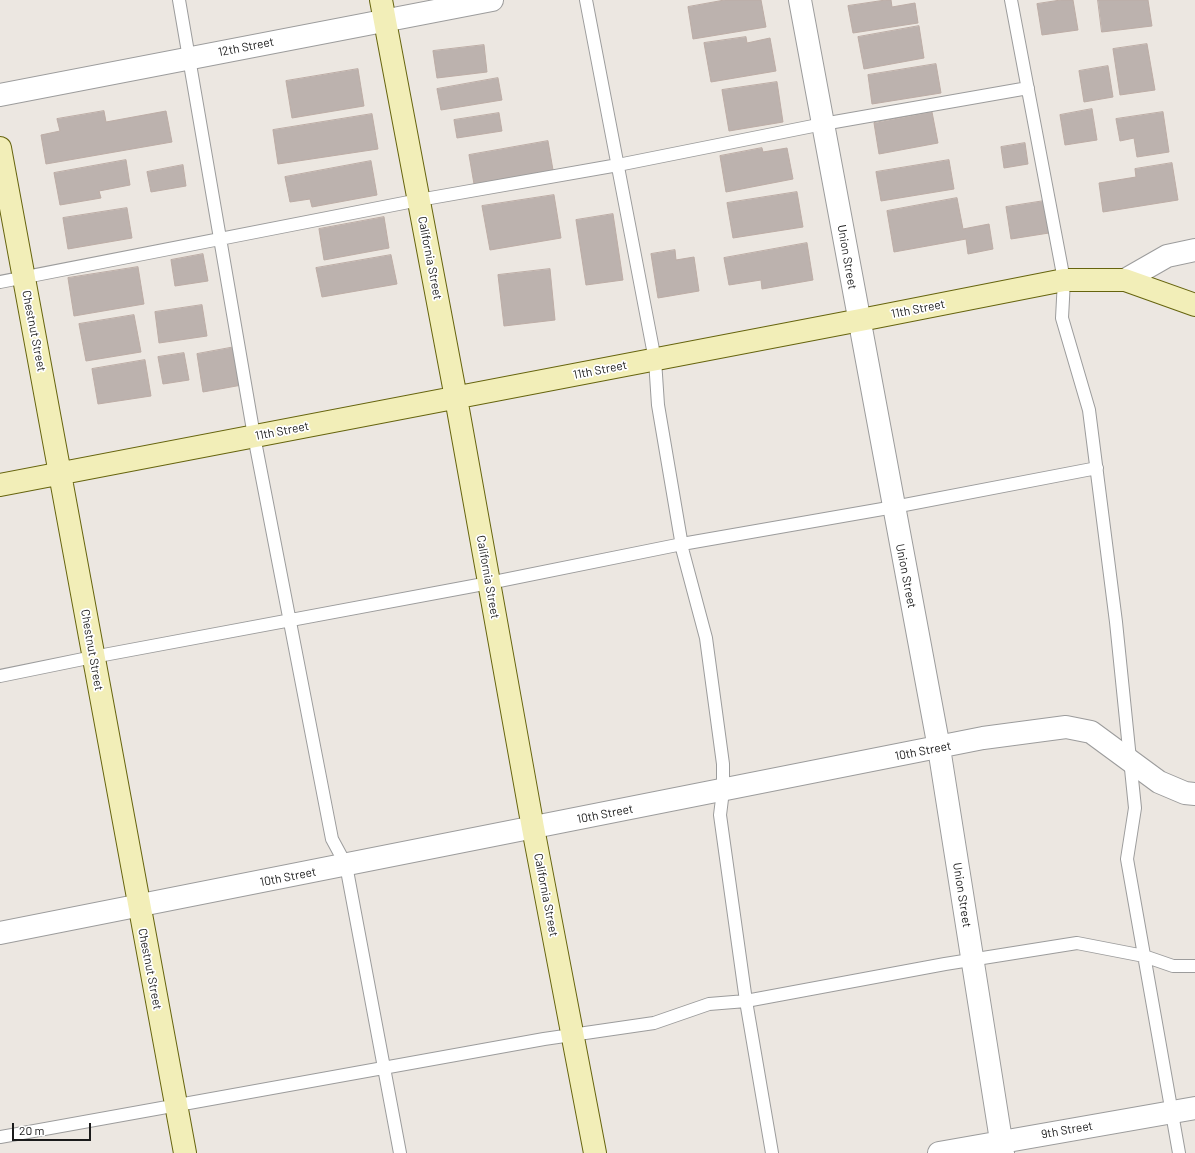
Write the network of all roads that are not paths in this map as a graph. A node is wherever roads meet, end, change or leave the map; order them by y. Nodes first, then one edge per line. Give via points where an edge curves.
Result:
1 (179, 0) edge
2 (492, 0) edge
3 (586, 0) edge
4 (800, 0) edge
5 (1011, 0) edge
6 (383, 10) edge
7 (190, 58) junction
8 (1028, 88) junction
9 (0, 95) edge
10 (823, 124) junction
11 (0, 148) edge
12 (618, 165) junction
13 (419, 200) junction
14 (220, 240) junction
15 (1195, 250) edge
16 (24, 278) junction
17 (1064, 280) junction
18 (1125, 280) junction
19 (0, 282) edge
20 (1195, 304) edge
21 (859, 321) junction
22 (655, 360) junction
23 (456, 398) junction
24 (254, 436) junction
25 (1097, 468) junction
26 (61, 473) junction
27 (0, 485) edge
28 (894, 507) junction
29 (682, 544) junction
30 (489, 583) junction
31 (290, 621) junction
32 (94, 657) junction
33 (0, 676) edge
34 (939, 748) junction
35 (1130, 761) junction
36 (723, 791) junction
37 (1195, 794) edge
38 (533, 828) junction
39 (346, 865) junction
40 (138, 906) junction
41 (0, 933) edge
42 (1144, 956) junction
43 (972, 959) junction
44 (1195, 966) edge
45 (746, 1001) junction
46 (572, 1035) junction
47 (384, 1068) junction
48 (176, 1106) junction
49 (1195, 1108) edge
50 (1172, 1112) junction
51 (0, 1137) edge
52 (1002, 1147) edge
53 (184, 1153) edge
54 (400, 1153) edge
55 (595, 1153) edge
56 (772, 1153) edge
57 (939, 1153) edge
58 (1180, 1153) edge

1 - 7 lane
2 - 6 street, 12th Street
3 - 12 lane
4 - 10 street, Union Street
5 - 8 lane
6 - 7 street, 12th Street
6 - 13 street, California Street
7 - 9 street, 12th Street
7 - 14 lane
8 - 10 lane
8 - 17 lane
10 - 12 lane
10 - 21 street, Union Street
11 - 16 street, Chestnut Street
12 - 13 lane
12 - 22 lane
13 - 14 lane
13 - 23 street, California Street
14 - 16 lane
14 - 24 lane
15 - 18 street, 11th Street via 1167,256
16 - 19 lane
16 - 26 street, Chestnut Street
17 - 18 street, 11th Street
17 - 21 street, 11th Street
17 - 25 lane via 1062,318 1089,410
18 - 20 street
21 - 22 street, 11th Street
21 - 28 street, Union Street
22 - 23 street, 11th Street
22 - 29 lane via 658,405
23 - 24 street, 11th Street
23 - 30 street, California Street
24 - 26 street, 11th Street
24 - 31 lane
25 - 28 lane
25 - 35 lane
26 - 27 street, 11th Street
26 - 32 street, Chestnut Street
28 - 29 lane
28 - 34 street, Union Street
29 - 30 lane
29 - 36 lane via 706,638 723,764
30 - 31 lane
30 - 38 street, California Street
31 - 32 lane
31 - 39 lane via 332,839
32 - 33 lane
32 - 40 street, Chestnut Street
34 - 35 street, 10th Street via 983,738 1066,727 1091,732
34 - 36 street, 10th Street
34 - 43 street, Union Street
35 - 37 street, 10th Street via 1159,782 1185,793
35 - 42 lane via 1135,808 1127,859
36 - 38 street, 10th Street
36 - 45 lane via 720,814
38 - 39 street, 10th Street
38 - 46 street, California Street
39 - 40 street, 10th Street
39 - 47 lane
40 - 41 street, 10th Street
40 - 48 street, Chestnut Street
42 - 43 lane via 1077,943
42 - 44 lane via 1173,966
42 - 50 lane
43 - 45 lane
43 - 52 street, Union Street
45 - 46 lane via 709,1004 654,1023
45 - 56 lane
46 - 47 lane
46 - 55 street, California Street
47 - 48 lane
47 - 54 lane
48 - 51 lane
48 - 53 street, Chestnut Street
49 - 50 street, 9th Street
50 - 52 street, 9th Street
50 - 58 lane
52 - 57 street, 9th Street

